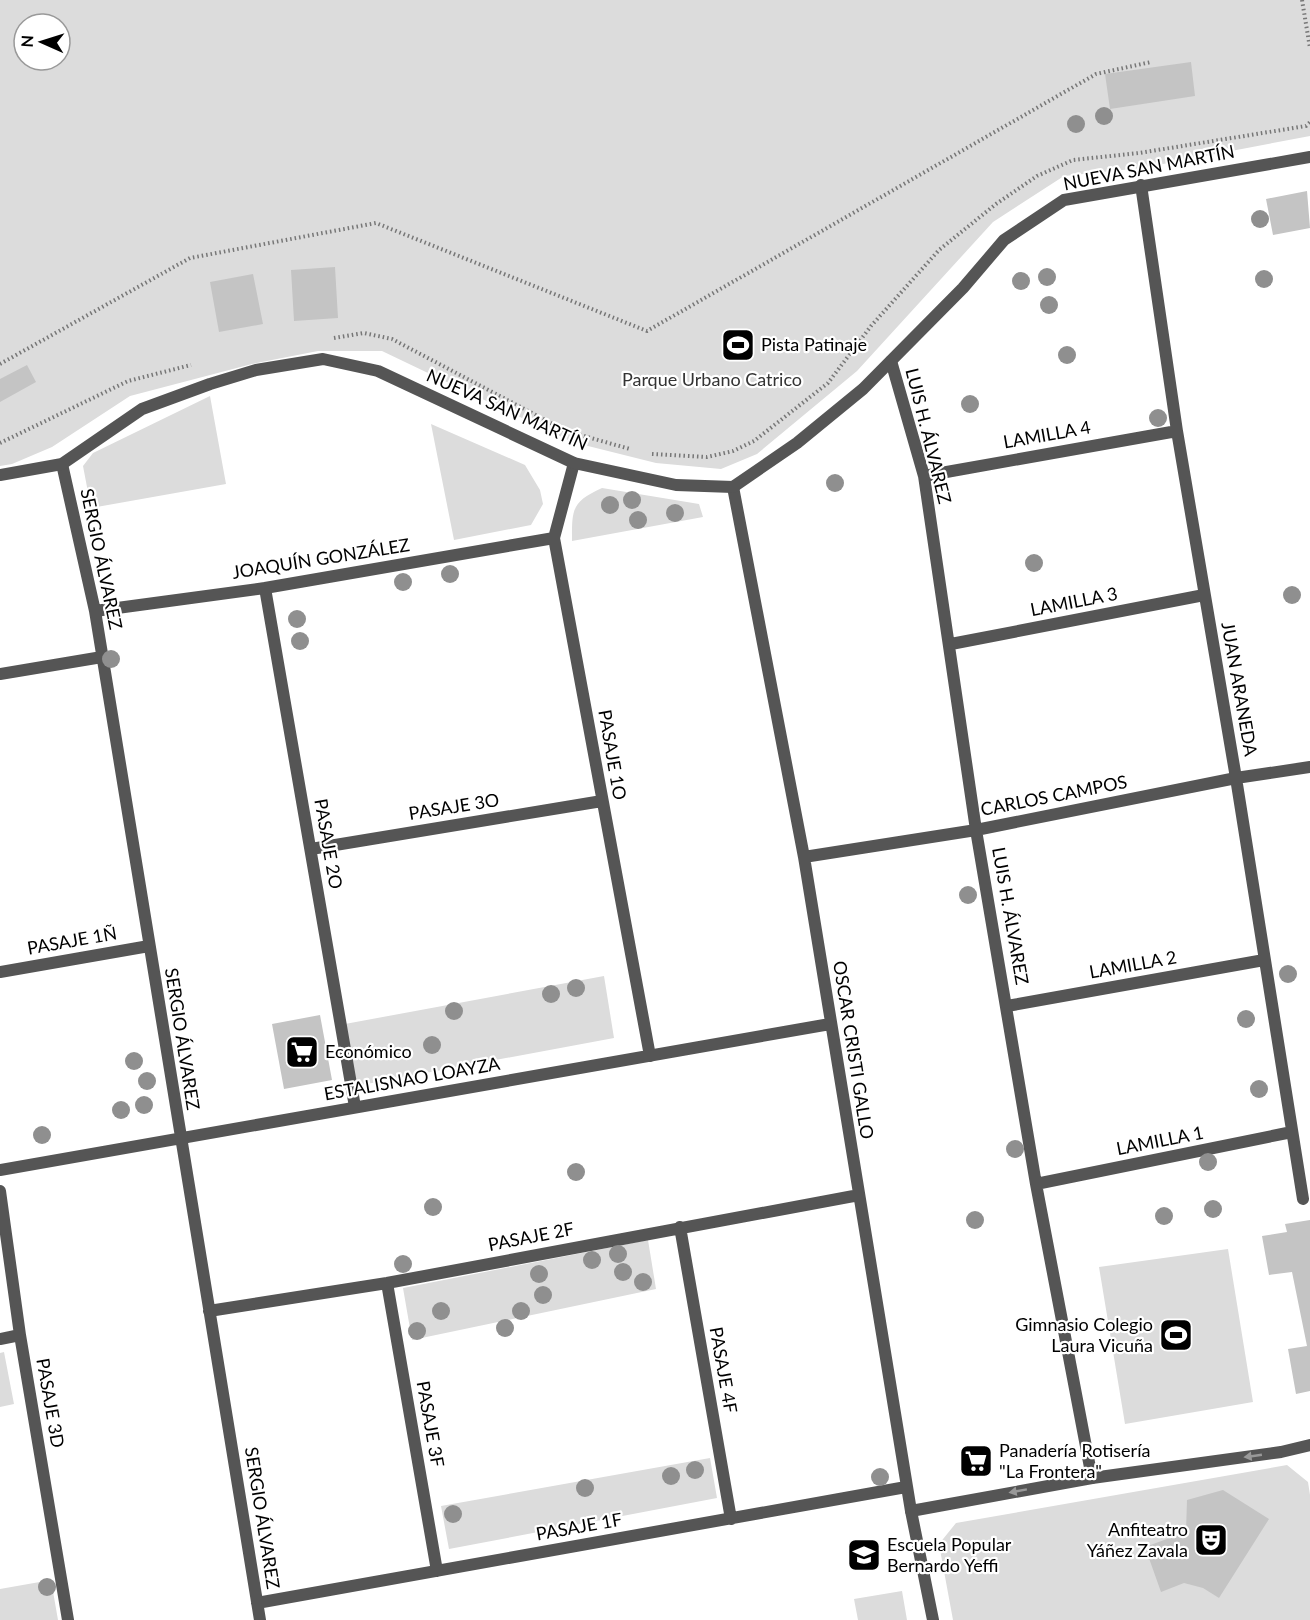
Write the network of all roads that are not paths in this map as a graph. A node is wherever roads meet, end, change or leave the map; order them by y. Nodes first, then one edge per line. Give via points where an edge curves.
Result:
1 (1310, 157) edge
2 (1141, 185) junction
3 (891, 361) junction
4 (1177, 431) junction
5 (574, 463) junction
6 (62, 464) junction
7 (0, 475) edge
8 (924, 476) junction
9 (733, 487) junction
10 (554, 538) junction
11 (265, 588) junction
12 (1204, 595) junction
13 (94, 611) junction
14 (951, 644) junction
15 (102, 657) junction
16 (0, 674) edge
17 (1310, 767) edge
18 (1236, 778) junction
19 (602, 801) junction
20 (976, 830) junction
21 (311, 849) junction
22 (804, 857) junction
23 (150, 946) junction
24 (1264, 960) junction
25 (0, 972) edge
26 (1007, 1006) junction
27 (830, 1024) junction
28 (650, 1056) junction
29 (355, 1107) junction
30 (1292, 1132) junction
31 (180, 1138) junction
32 (0, 1170) edge
33 (1036, 1184) junction
34 (0, 1191) edge
35 (859, 1195) junction
36 (1303, 1199) dead end
37 (680, 1227) junction
38 (387, 1283) junction
39 (209, 1311) junction
40 (20, 1335) junction
41 (0, 1339) edge
42 (1310, 1445) edge
43 (1092, 1478) junction
44 (906, 1487) junction
45 (911, 1511) junction
46 (732, 1519) junction
47 (437, 1571) junction
48 (257, 1603) junction
49 (68, 1620) edge
50 (260, 1620) edge
51 (933, 1620) edge

1 - 2 street, NUEVA SAN MARTÍN
2 - 3 street, NUEVA SAN MARTÍN via 1064,200 1004,240
2 - 4 street, JUAN ARANEDA
3 - 8 street, LUIS H. ÁLVAREZ
3 - 9 street, NUEVA SAN MARTÍN via 797,443
4 - 8 street, LAMILLA 4
4 - 12 street, JUAN ARANEDA
5 - 6 street, NUEVA SAN MARTÍN via 378,371 323,359 256,370 142,409
5 - 9 street, NUEVA SAN MARTÍN via 676,485
5 - 10 street, PASAJE 1O
6 - 7 street, NUEVA SAN MARTÍN
6 - 13 street, SERGIO ÁLVAREZ
8 - 14 street, LUIS H. ÁLVAREZ
9 - 22 street, OSCAR CRISTI GALLO
10 - 11 street, JOAQUÍN GONZÁLEZ
10 - 19 street, PASAJE 1O
11 - 13 street, JOAQUÍN GONZÁLEZ
11 - 21 street, PASAJE 2O
12 - 14 street, LAMILLA 3
12 - 18 street, JUAN ARANEDA
13 - 15 street, SERGIO ÁLVAREZ
14 - 20 street, LUIS H. ÁLVAREZ
15 - 16 street
15 - 23 street, SERGIO ÁLVAREZ
17 - 18 street, CARLOS CAMPOS
18 - 20 street, CARLOS CAMPOS
18 - 24 street, JUAN ARANEDA
19 - 21 street, PASAJE 3O
19 - 28 street, PASAJE 1O
20 - 22 street, CARLOS CAMPOS
20 - 26 street, LUIS H. ÁLVAREZ
21 - 29 street, PASAJE 2O
22 - 27 street, OSCAR CRISTI GALLO
23 - 25 street, PASAJE 1Ñ
23 - 31 street, SERGIO ÁLVAREZ
24 - 26 street, LAMILLA 2
24 - 30 street, JUAN ARANEDA
26 - 33 street, LUIS H. ÁLVAREZ
27 - 28 street, ESTALISNAO LOAYZA
27 - 35 street, OSCAR CRISTI GALLO
28 - 29 street, ESTALISNAO LOAYZA
29 - 31 street, ESTALISNAO LOAYZA
30 - 33 street, LAMILLA 1
30 - 36 street, JUAN ARANEDA
31 - 32 street, ESTALISNAO LOAYZA
31 - 39 street, SERGIO ÁLVAREZ
33 - 43 street, LUIS H. ÁLVAREZ
34 - 40 street, PASAJE 3D
35 - 37 street, PASAJE 2F
35 - 44 street, OSCAR CRISTI GALLO
37 - 38 street, PASAJE 2F
37 - 46 street, PASAJE 4F
38 - 39 street, PASAJE 2F
38 - 47 street, PASAJE 3F
39 - 48 street, SERGIO ÁLVAREZ
40 - 41 street
40 - 49 street, PASAJE 3D
42 -> 43 street
43 -> 45 street
44 - 45 street, OSCAR CRISTI GALLO
44 - 46 street, PASAJE 1F
45 - 51 street, OSCAR CRISTI GALLO
46 - 47 street, PASAJE 1F
47 - 48 street, PASAJE 1F
48 - 50 street, SERGIO ÁLVAREZ

